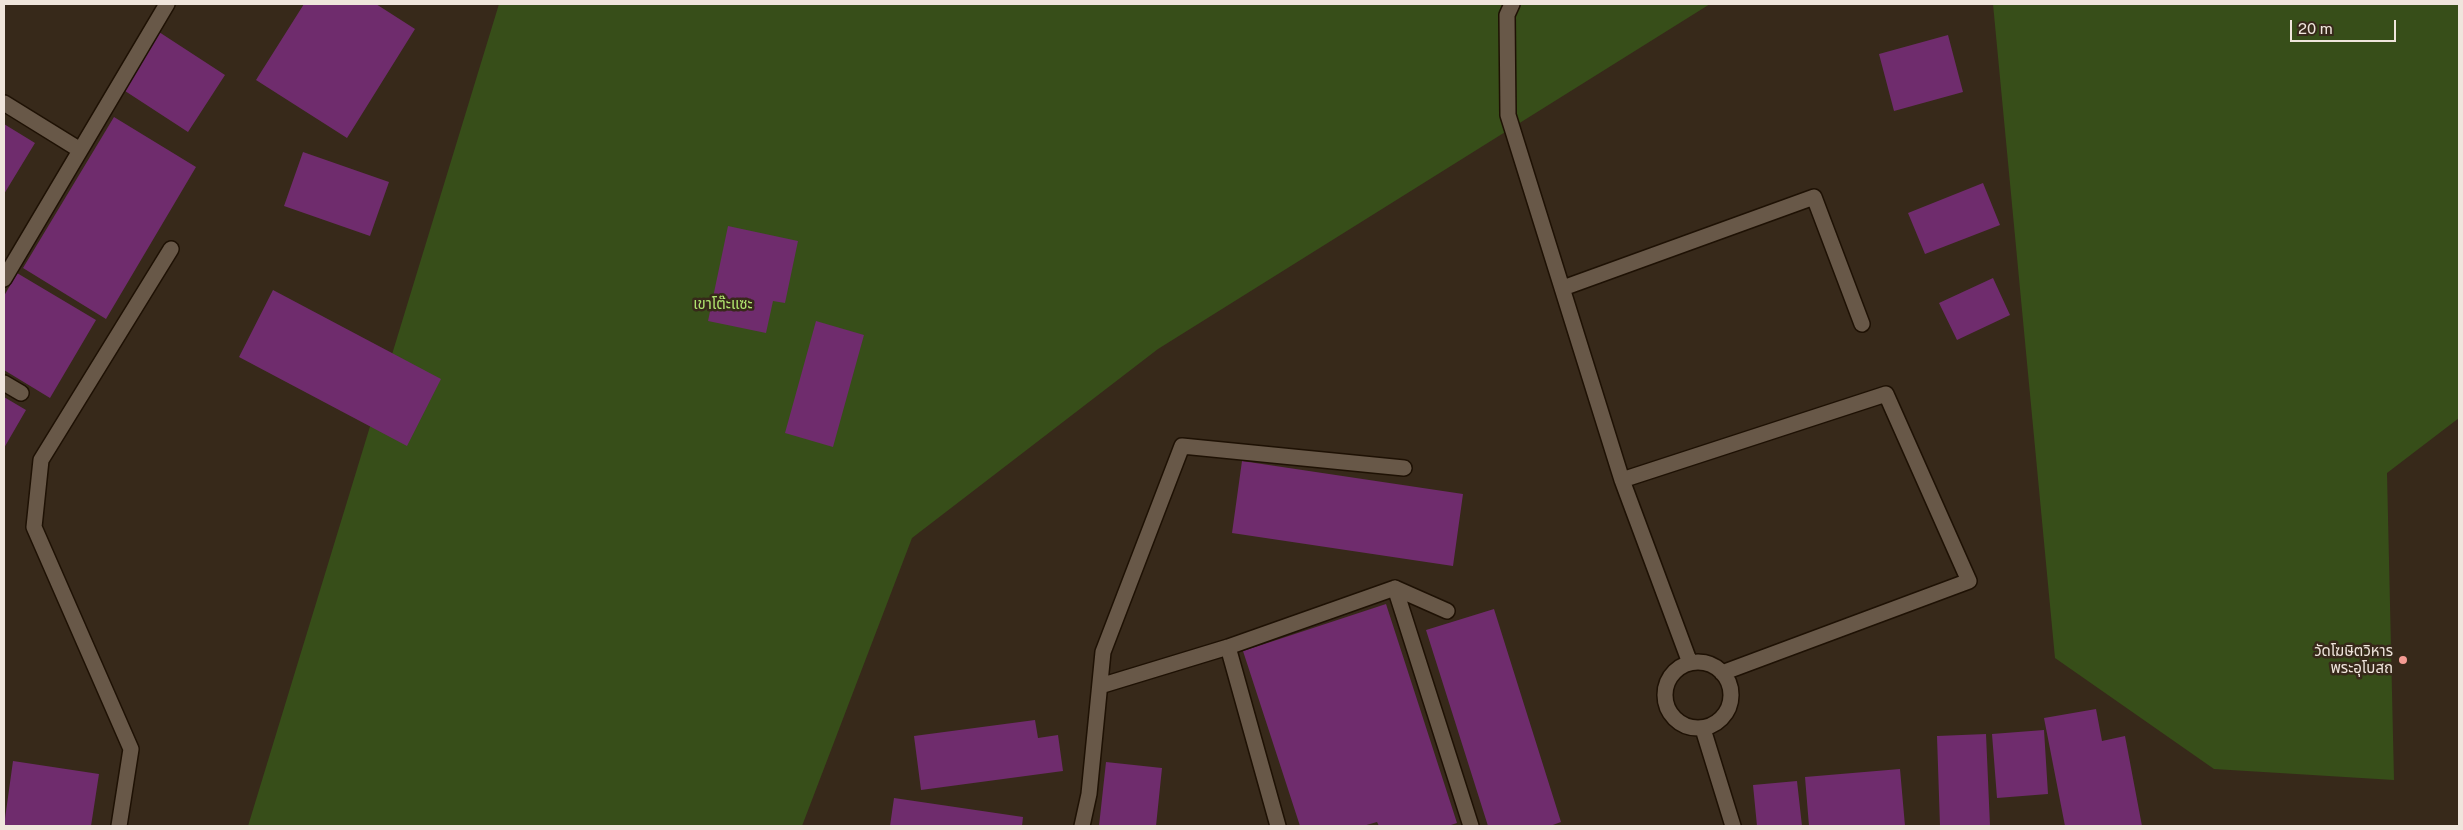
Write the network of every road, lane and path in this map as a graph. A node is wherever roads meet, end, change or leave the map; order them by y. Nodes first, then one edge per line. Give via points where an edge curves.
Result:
1 (167, 4) edge
2 (1512, 4) edge
3 (4, 103) edge
4 (80, 150) junction
5 (171, 249) dead end
6 (4, 279) edge
7 (1563, 288) junction
8 (1862, 324) dead end
9 (4, 383) edge
10 (21, 393) dead end
11 (1404, 468) dead end
12 (1622, 480) junction
13 (1395, 588) junction
14 (1447, 611) dead end
15 (1228, 647) junction
16 (1690, 662) junction
17 (1722, 673) junction
18 (1100, 686) junction
19 (1703, 729) junction
20 (119, 826) edge
21 (1082, 826) edge
22 (1278, 826) edge
23 (1471, 826) edge
24 (1733, 826) edge

1 - 4 street
2 - 7 street via 1507,15 1508,114
3 - 4 street
4 - 6 street
5 - 20 street via 41,460 34,527 131,748
7 - 8 street via 1814,197
7 - 12 street
9 - 10 street
11 - 18 street via 1182,446 1104,652
12 - 16 street
12 - 17 street via 1886,394 1969,581
13 - 14 street
13 - 15 street
13 - 23 street
15 - 18 street
15 - 22 street
16 - 17 street via 1704,661
16 - 19 street via 1671,675 1664,697 1666,707 1679,724
17 - 19 street via 1729,683 1730,704 1714,725
18 - 21 street via 1089,794
19 - 24 street

